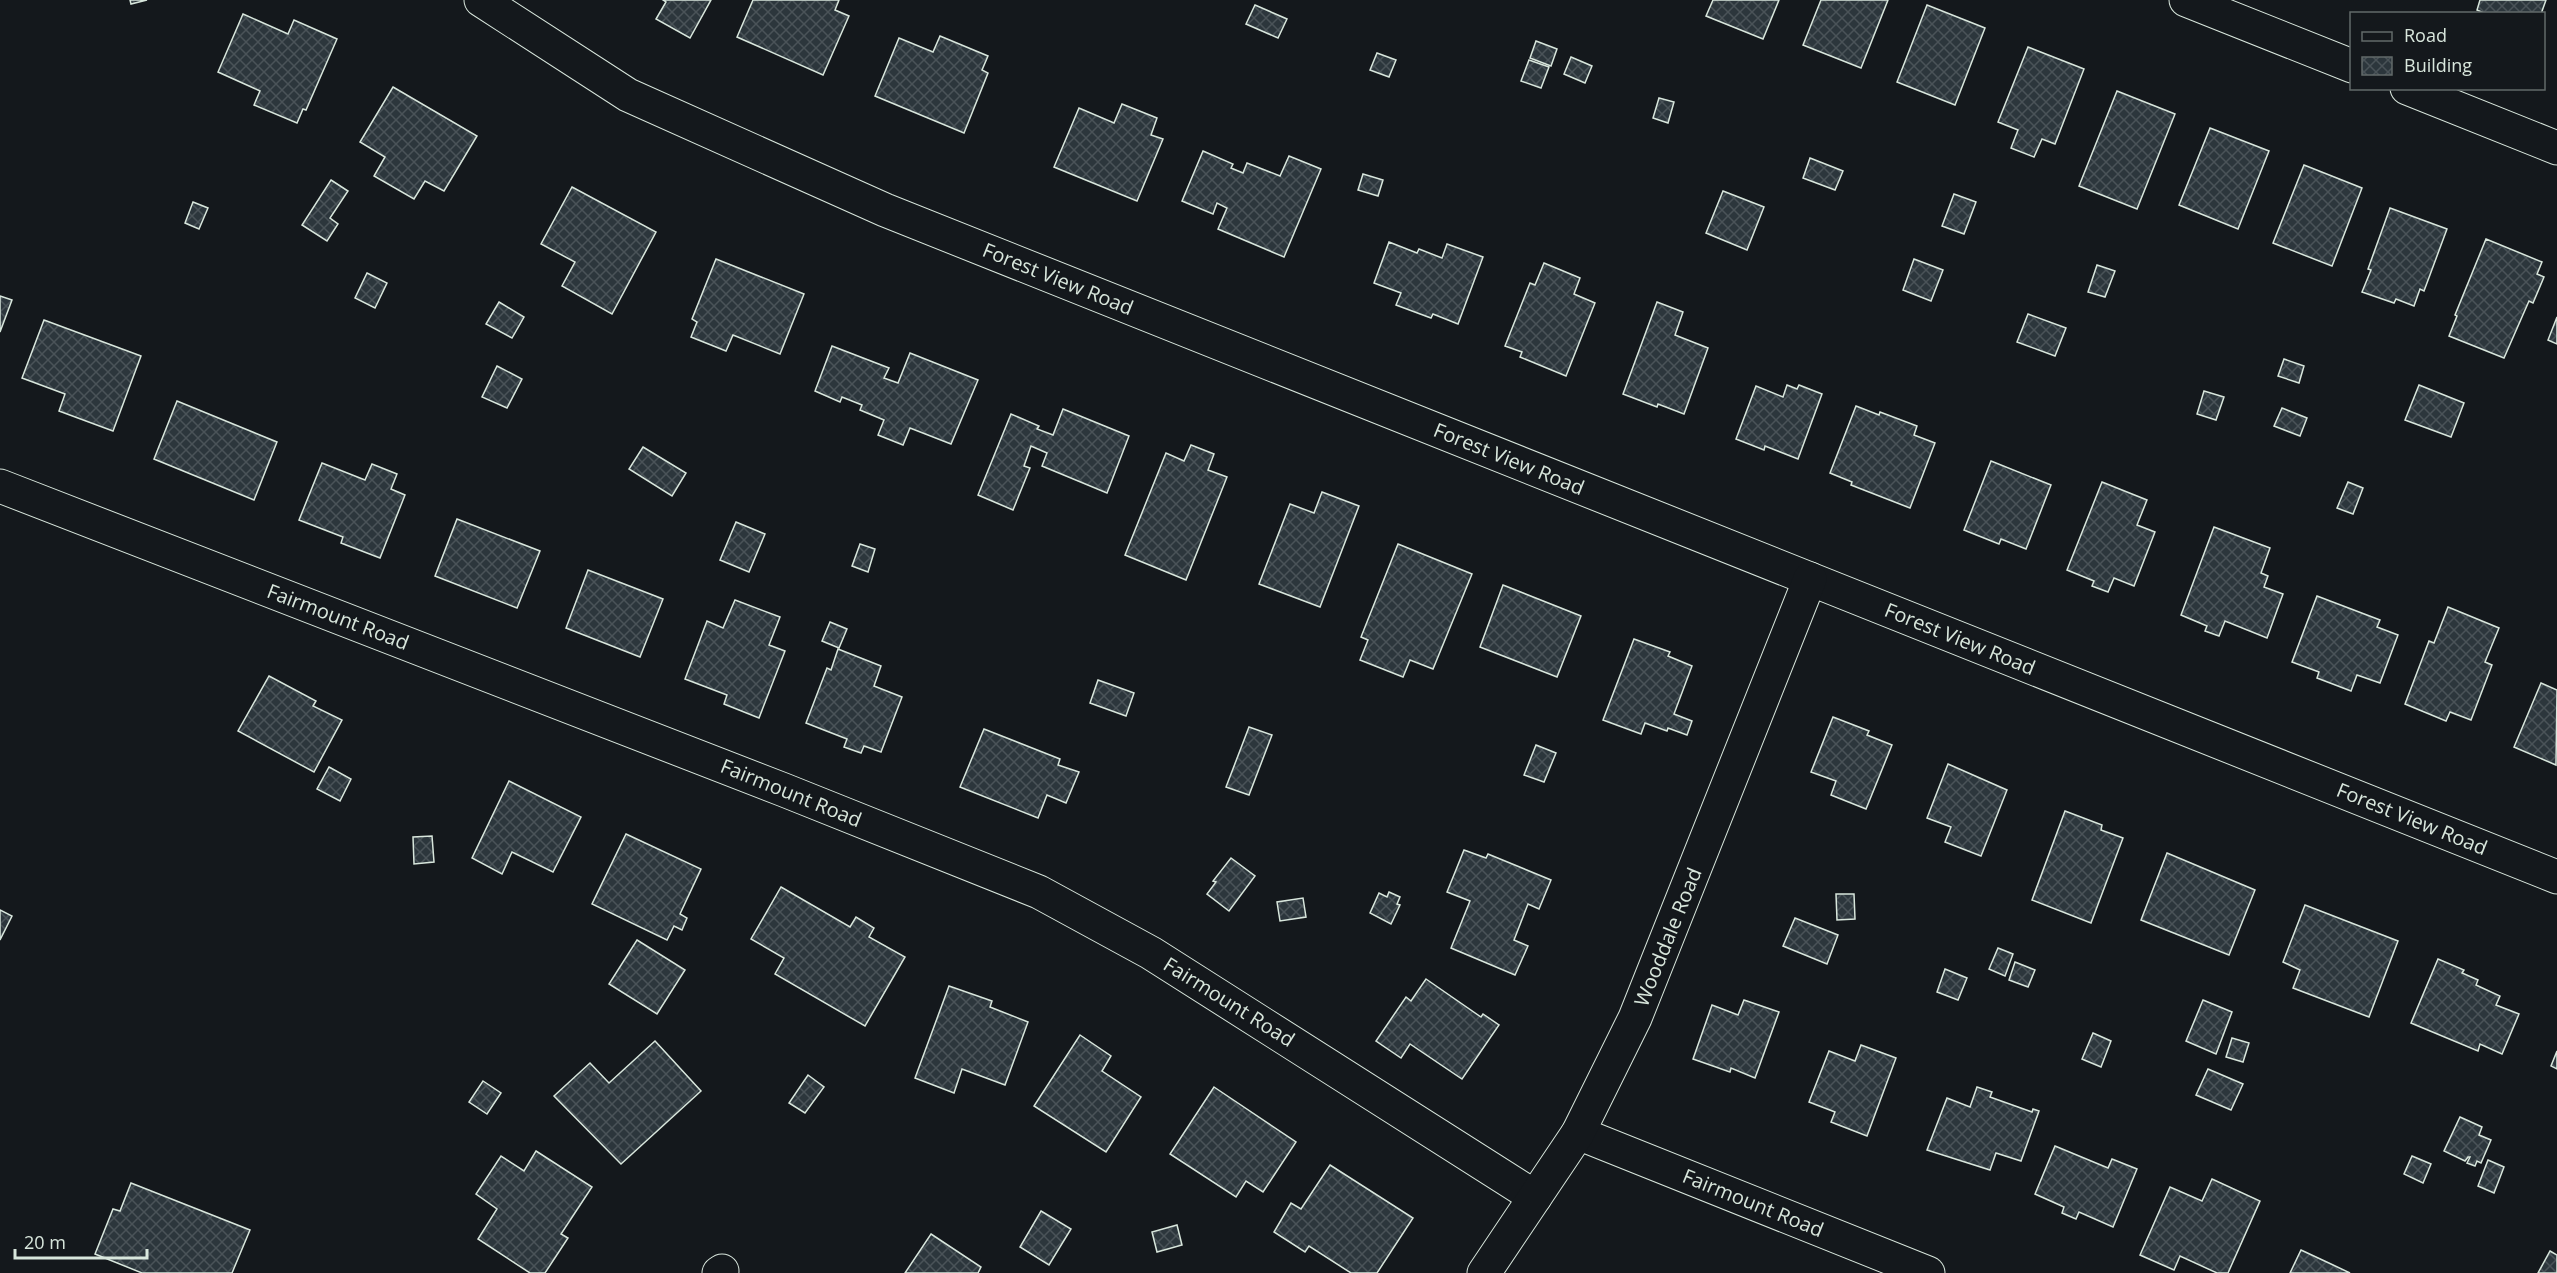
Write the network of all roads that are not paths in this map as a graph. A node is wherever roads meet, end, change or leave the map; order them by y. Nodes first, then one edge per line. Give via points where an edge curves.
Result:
1 (481, 0) edge
2 (2186, 0) edge
3 (2350, 65) edge
4 (2412, 90) edge
5 (2557, 148) edge
6 (0, 486) edge
7 (1810, 579) junction
8 (2557, 877) edge
9 (1578, 1133) junction
10 (1535, 1197) junction
11 (1484, 1273) edge
12 (1928, 1273) edge

1 - 7 street, Forest View Road via 628,95 885,210
2 - 3 street
4 - 5 street
6 - 10 street, Fairmount Road via 1039,892 1151,953
7 - 8 street, Forest View Road
7 - 9 street, Wooddale Road via 1635,1018
9 - 10 street, Wooddale Road
9 - 12 street, Fairmount Road
10 - 11 street, Wooddale Road

